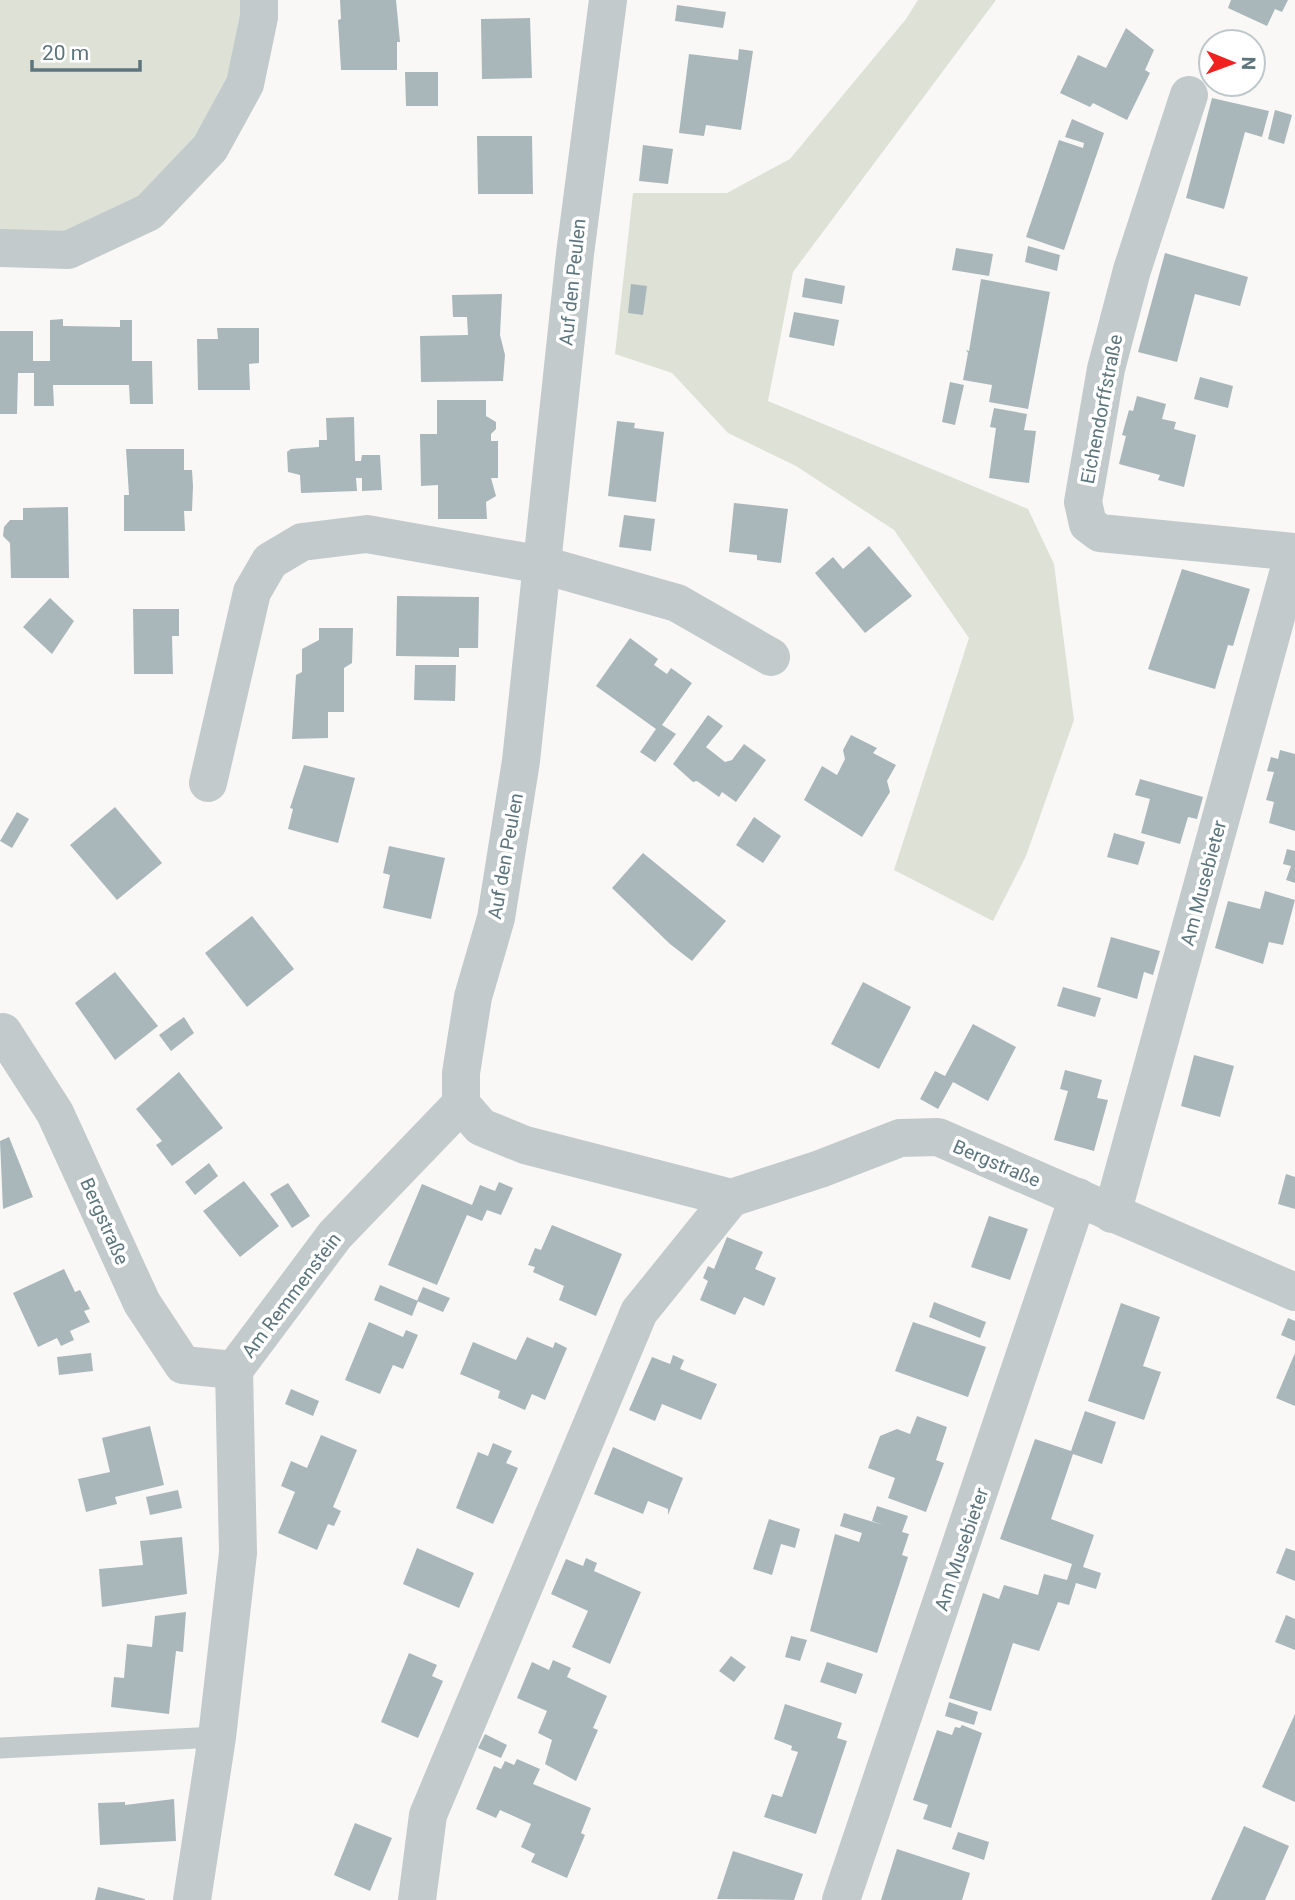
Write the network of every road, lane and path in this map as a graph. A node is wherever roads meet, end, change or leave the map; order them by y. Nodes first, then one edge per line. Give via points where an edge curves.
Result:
1 (259, 0) edge
2 (608, 0) edge
3 (1189, 95) dead end
4 (0, 248) edge
5 (1294, 552) edge
6 (542, 565) junction
7 (771, 657) dead end
8 (208, 783) dead end
9 (3, 1032) dead end
10 (461, 1104) junction
11 (731, 1198) junction
12 (1078, 1198) junction
13 (1112, 1214) junction
14 (1295, 1292) edge
15 (234, 1370) junction
16 (217, 1737) junction
17 (0, 1748) edge
18 (192, 1900) edge
19 (417, 1900) edge
20 (841, 1900) edge

1 - 4 street via 245,85 210,148 149,212 68,250
2 - 6 street, Auf den Peulen
3 - 5 street, Eichendorffstraße via 1105,369 1083,502 1088,524 1100,533
5 - 13 street, Am Musebieter
6 - 7 street via 677,603
6 - 8 street via 368,534 302,542 270,561 252,592
6 - 10 street, Auf den Peulen via 522,761 496,918 473,997
9 - 15 street, Bergstraße via 55,1113 142,1303 183,1365
10 - 11 street via 481,1127 566,1158
10 - 15 street, Am Remmenstein via 335,1235
11 - 12 street, Bergstraße via 900,1138 938,1137
11 - 19 street via 639,1312 428,1815
12 - 13 street, Bergstraße
12 - 20 street, Am Musebieter
13 - 14 street, Bergstraße
15 - 16 street, Am Remmenstein via 239,1553
16 - 17 lane
16 - 18 street, Am Remmenstein

